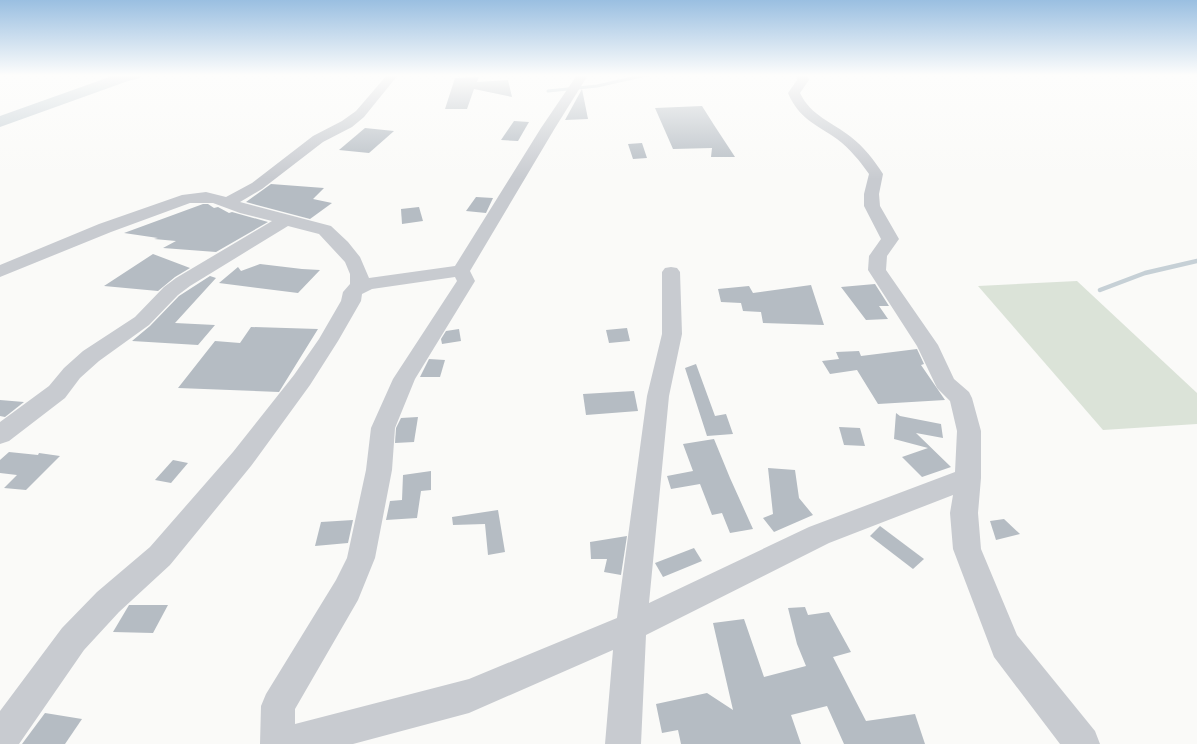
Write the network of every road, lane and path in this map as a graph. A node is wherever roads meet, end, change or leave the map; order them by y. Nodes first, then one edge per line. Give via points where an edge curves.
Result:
1 (364, 110) edge
2 (560, 110) edge
3 (804, 110) edge
4 (227, 203) junction
5 (286, 220) junction
6 (461, 271) junction
7 (0, 272) edge
8 (671, 272) dead end
9 (360, 286) junction
10 (0, 435) edge
11 (968, 478) junction
12 (631, 626) junction
13 (0, 740) edge
14 (278, 744) edge
15 (286, 744) edge
16 (623, 744) edge
17 (1082, 744) edge

1 - 4 street via 347,124 318,139 258,186
2 - 6 street
3 - 11 street via 854,147 876,174 871,193 872,207 888,231 890,239 878,256 878,270 884,283 927,345 945,383 961,398 969,431
4 - 5 street
4 - 7 street via 206,197 188,198 104,228
5 - 9 street via 325,230 354,261
5 - 10 street via 200,270 171,291 142,321 91,356 72,373 57,392
6 - 9 street
6 - 14 street via 466,282 404,379 383,428 379,470 361,558 347,590 278,706
8 - 12 street via 672,334 658,396
9 - 13 street via 353,292 328,340 302,380 242,459 160,556 108,602 73,639
11 - 12 street via 819,535
11 - 17 street via 964,513 967,549 1005,646
12 - 15 street via 469,696
12 - 16 street

